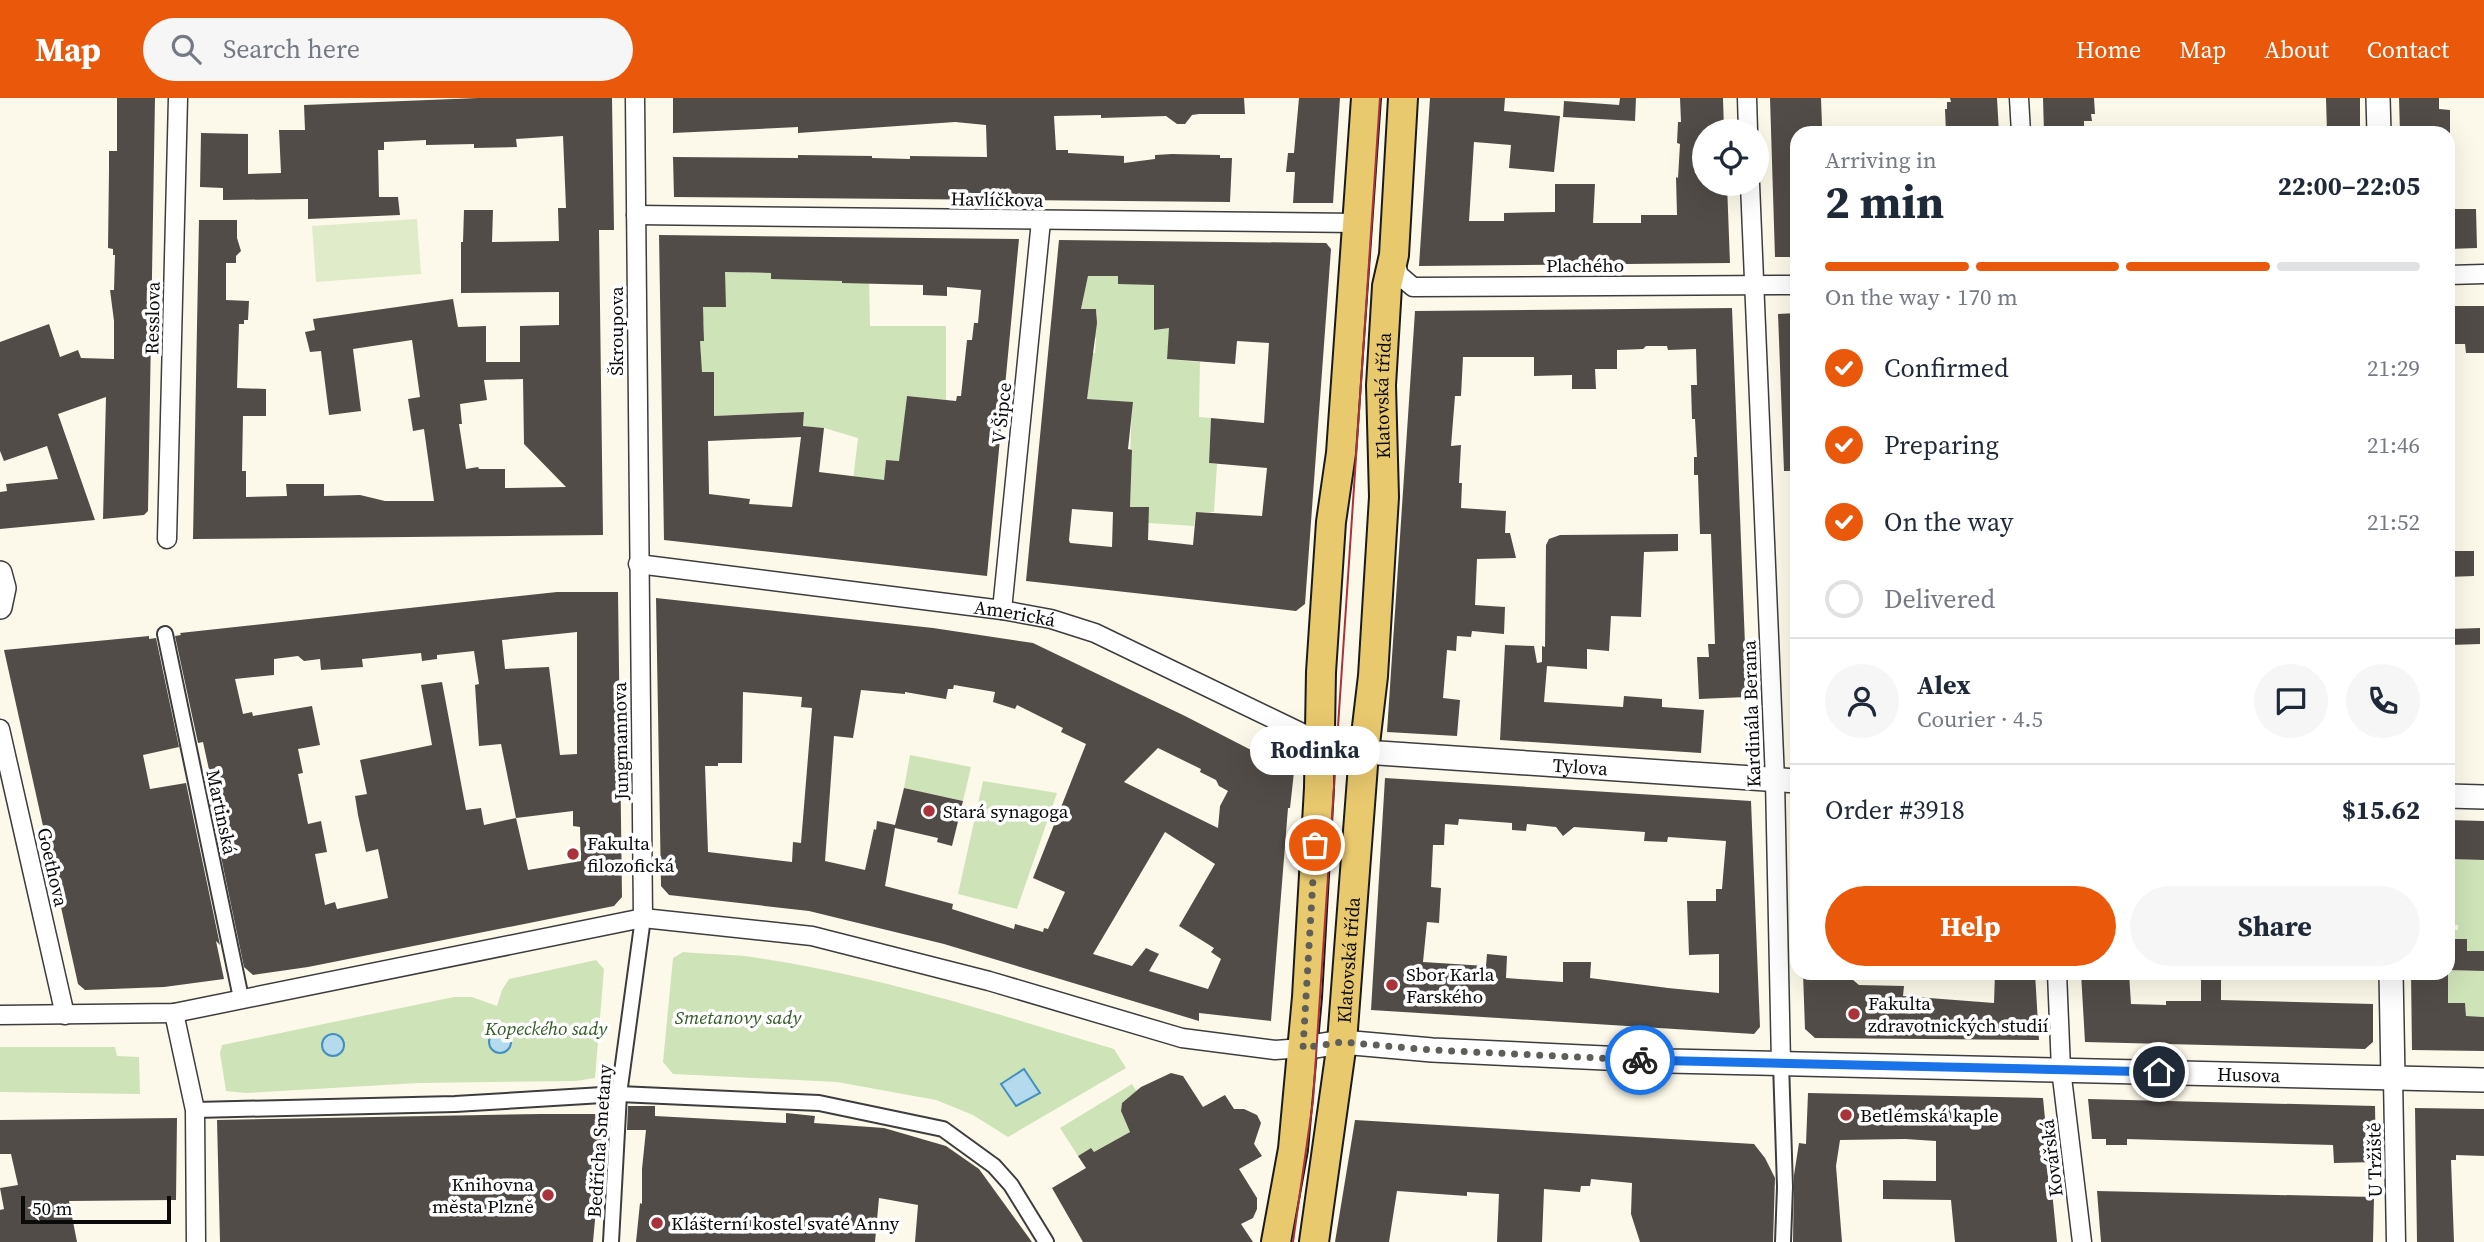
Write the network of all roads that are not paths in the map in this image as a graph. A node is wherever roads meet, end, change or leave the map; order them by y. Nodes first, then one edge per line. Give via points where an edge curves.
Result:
1 (178, 98) edge
2 (635, 98) edge
3 (1366, 98) edge
4 (1403, 98) edge
5 (1747, 98) edge
6 (2019, 98) edge
7 (2378, 98) edge
8 (1748, 119) edge
9 (2021, 126) edge
10 (2379, 126) edge
11 (1750, 196) edge
12 (636, 215) junction
13 (1041, 221) junction
14 (1357, 223) junction
15 (1394, 255) junction
16 (2484, 274) edge
17 (2455, 275) edge
18 (1754, 285) junction
19 (1790, 285) edge
20 (167, 539) dead end
21 (638, 564) junction
22 (0, 573) edge
23 (0, 607) edge
24 (1002, 610) junction
25 (165, 634) dead end
26 (0, 729) edge
27 (1321, 742) junction
28 (1364, 752) junction
29 (1786, 780) edge
30 (2455, 796) edge
31 (2484, 797) edge
32 (643, 918) junction
33 (2057, 980) edge
34 (2391, 980) edge
35 (241, 998) junction
36 (174, 1013) junction
37 (0, 1015) edge
38 (65, 1015) junction
39 (1342, 1042) junction
40 (1303, 1048) junction
41 (1781, 1063) junction
42 (2061, 1069) junction
43 (2393, 1078) junction
44 (2484, 1080) edge
45 (620, 1094) junction
46 (195, 1110) junction
47 (196, 1242) edge
48 (611, 1242) edge
49 (1046, 1242) edge
50 (1276, 1242) edge
51 (1314, 1242) edge
52 (1783, 1242) edge
53 (2082, 1242) edge
54 (2396, 1242) edge

1 - 20 street, Resslova
2 - 12 street, Škroupova
3 - 14 main road, Klatovská třída
4 - 15 main road, Klatovská třída
5 - 8 street
6 - 9 street
7 - 10 street
11 - 18 street, Kardinála Berana
12 - 13 street, Havlíčkova
12 - 21 street, Škroupova
13 - 14 street, Havlíčkova
13 - 24 street, V Šipce
14 - 27 main road, Klatovská třída via 1341,453 1329,549
15 - 18 street, Plachého via 1399,275 1412,287
15 - 28 main road, Klatovská třída via 1387,286 1381,385 1384,508
16 - 17 street
18 - 19 street, Plachého
18 - 29 street, Kardinála Berana
21 - 24 street, Americká
21 - 32 street, Jungmannova
22 - 23 street via 4,588
24 - 27 street, Americká via 1051,618 1095,633
25 - 35 street, Martinská
26 - 38 street, Goethova
27 - 28 street, Americká
27 - 40 main road, Klatovská třída
28 - 29 street, Tylova
28 - 39 main road, Klatovská třída
29 - 41 street, Kardinála Berana
30 - 31 street
32 - 35 street
32 - 40 street via 813,936 989,981 1182,1038 1275,1050
32 - 45 street, Bedřicha Smetany
33 - 42 street, Kovářská
34 - 43 street
35 - 36 street
36 - 38 street
36 - 46 street
37 - 38 street
39 - 40 street, Klatovská třída
39 - 41 street, Husova via 1432,1050
39 - 51 main road
40 - 50 main road via 1293,1149
41 - 42 street, Husova
41 - 52 street, Kardinála Berana
42 - 43 street, Husova
42 - 53 street, Kovářská
43 - 44 street, Husova
43 - 54 street, U Tržiště
45 - 46 street via 455,1104
45 - 48 street, Bedřicha Smetany
45 - 49 street via 819,1103 943,1129 994,1166
46 - 47 street

